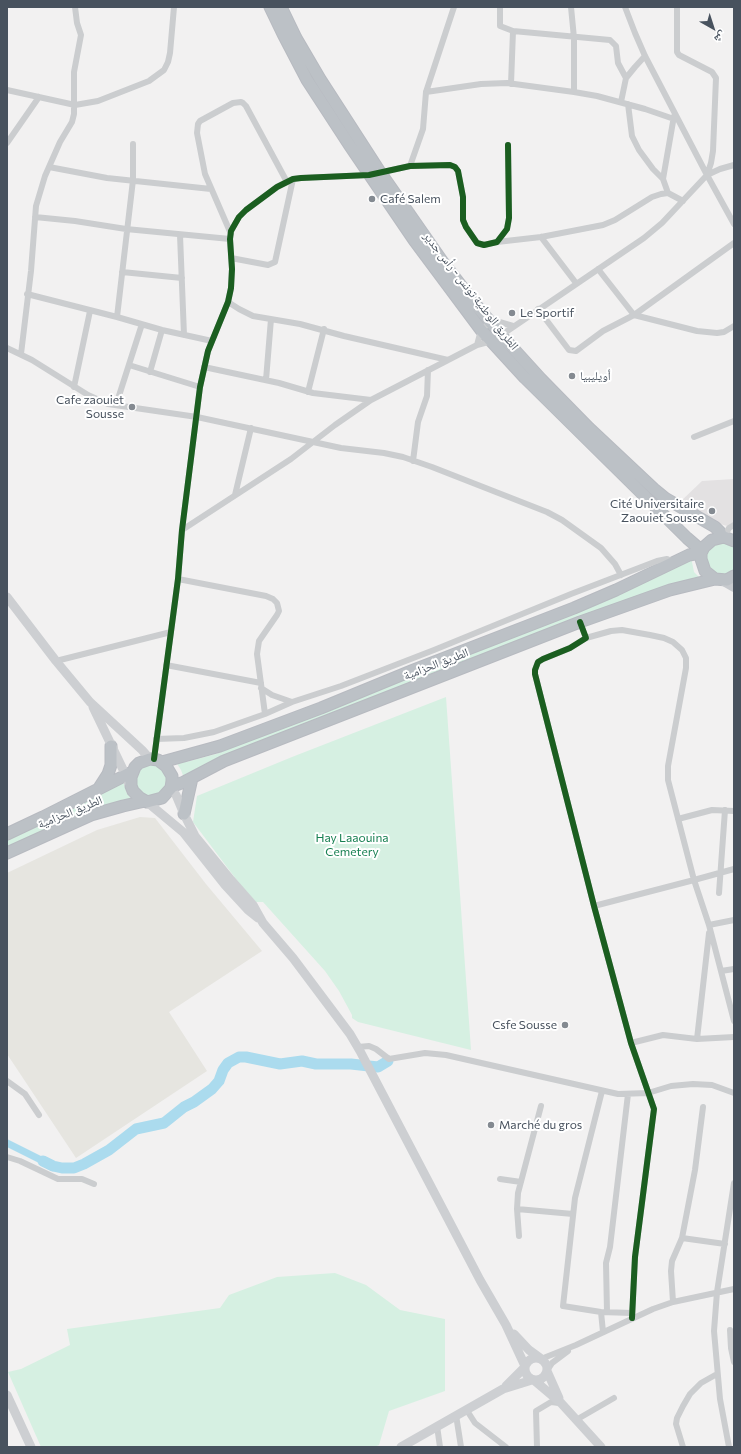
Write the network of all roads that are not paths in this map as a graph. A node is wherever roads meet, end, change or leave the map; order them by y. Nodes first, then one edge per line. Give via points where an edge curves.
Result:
1 (74, 7) edge
2 (174, 7) edge
3 (270, 7) edge
4 (281, 7) edge
5 (454, 7) edge
6 (500, 7) edge
7 (571, 7) edge
8 (625, 7) edge
9 (677, 7) edge
10 (513, 31) junction
11 (574, 38) junction
12 (645, 56) junction
13 (626, 78) junction
14 (511, 84) junction
15 (7, 90) edge
16 (426, 92) junction
17 (574, 92) junction
18 (39, 97) junction
19 (621, 102) junction
20 (628, 104) junction
21 (75, 105) junction
22 (674, 116) junction
23 (7, 142) edge
24 (133, 144) dead end
25 (508, 144) dead end
26 (734, 165) edge
27 (410, 166) junction
28 (49, 167) junction
29 (374, 173) junction
30 (707, 175) junction
31 (664, 179) junction
32 (133, 180) junction
33 (290, 181) junction
34 (211, 189) junction
35 (668, 194) junction
36 (684, 201) junction
37 (35, 217) junction
38 (734, 224) edge
39 (126, 229) junction
40 (180, 235) junction
41 (230, 236) junction
42 (541, 237) junction
43 (497, 242) junction
44 (734, 243) edge
45 (231, 258) junction
46 (598, 269) junction
47 (122, 272) junction
48 (182, 278) junction
49 (576, 283) junction
50 (27, 294) junction
51 (228, 302) junction
52 (538, 309) junction
53 (90, 311) junction
54 (634, 315) junction
55 (117, 317) junction
56 (271, 319) junction
57 (490, 322) junction
58 (142, 324) junction
59 (513, 326) junction
60 (734, 326) edge
61 (324, 329) junction
62 (162, 330) junction
63 (481, 330) junction
64 (501, 334) junction
65 (184, 335) junction
66 (212, 341) junction
67 (492, 342) junction
68 (477, 344) junction
69 (7, 348) edge
70 (21, 354) junction
71 (448, 360) junction
72 (129, 366) junction
73 (204, 367) junction
74 (428, 370) junction
75 (150, 372) junction
76 (266, 380) junction
77 (74, 387) junction
78 (200, 387) junction
79 (308, 392) junction
80 (371, 400) junction
81 (116, 405) junction
82 (196, 418) junction
83 (734, 421) edge
84 (251, 428) junction
85 (694, 437) dead end
86 (313, 442) junction
87 (414, 461) junction
88 (235, 495) junction
89 (734, 525) edge
90 (182, 530) junction
91 (681, 532) junction
92 (729, 538) edge
93 (702, 552) junction
94 (676, 561) junction
95 (621, 575) junction
96 (734, 576) edge
97 (178, 579) junction
98 (718, 580) junction
99 (734, 587) edge
100 (7, 597) edge
101 (580, 622) junction
102 (171, 632) junction
103 (586, 638) junction
104 (56, 661) junction
105 (166, 665) junction
106 (261, 686) junction
107 (90, 702) junction
108 (292, 702) junction
109 (265, 714) junction
110 (156, 739) junction
111 (111, 746) junction
112 (155, 760) junction
113 (128, 774) junction
114 (192, 778) junction
115 (171, 787) junction
116 (98, 790) junction
117 (146, 802) junction
118 (725, 810) junction
119 (734, 811) edge
120 (184, 814) junction
121 (678, 819) junction
122 (7, 834) edge
123 (7, 853) edge
124 (734, 869) edge
125 (720, 873) junction
126 (694, 880) junction
127 (719, 893) dead end
128 (594, 906) junction
129 (734, 920) edge
130 (263, 922) junction
131 (709, 927) junction
132 (734, 969) edge
133 (721, 971) junction
134 (734, 1021) edge
135 (734, 1036) edge
136 (697, 1039) junction
137 (631, 1042) junction
138 (359, 1049) junction
139 (7, 1081) edge
140 (602, 1091) junction
141 (648, 1093) junction
142 (734, 1093) edge
143 (628, 1094) junction
144 (541, 1106) dead end
145 (703, 1107) dead end
146 (39, 1115) dead end
147 (7, 1157) edge
148 (500, 1180) dead end
149 (521, 1182) junction
150 (734, 1183) edge
151 (94, 1184) dead end
152 (733, 1192) edge
153 (517, 1209) junction
154 (573, 1214) junction
155 (519, 1236) dead end
156 (682, 1238) junction
157 (724, 1244) junction
158 (734, 1289) edge
159 (717, 1292) junction
160 (674, 1302) junction
161 (604, 1312) junction
162 (632, 1316) junction
163 (506, 1325) junction
164 (730, 1330) dead end
165 (603, 1332) junction
166 (576, 1345) junction
167 (732, 1348) edge
168 (540, 1358) junction
169 (734, 1362) edge
170 (525, 1367) junction
171 (548, 1370) junction
172 (717, 1374) junction
173 (533, 1380) junction
174 (503, 1389) junction
175 (7, 1395) edge
176 (614, 1398) dead end
177 (561, 1403) junction
178 (466, 1409) junction
179 (456, 1415) junction
180 (576, 1420) junction
181 (437, 1426) junction
182 (406, 1446) edge
183 (731, 1446) edge
184 (31, 1447) edge
185 (440, 1447) edge
186 (460, 1447) edge
187 (506, 1447) edge
188 (537, 1447) edge
189 (601, 1447) edge
190 (683, 1447) edge

1 - 21 street via 81,35 74,72
2 - 21 street via 170,53 164,70 149,81 98,101
3 - 29 highway, الطريق الوطنية تونس - رأس جدير via 307,80
4 - 29 highway, الطريق الوطنية تونس - رأس جدير via 296,38
5 - 16 street
6 - 10 street via 500,26
7 - 11 street
8 - 12 street
9 - 30 street via 677,52 712,72 716,78 713,151
10 - 11 street
10 - 14 street
11 - 13 street via 614,42 619,67
11 - 17 street
12 - 13 street
12 - 22 street
13 - 19 street
14 - 16 street via 482,84
14 - 17 street
15 - 18 street
16 - 27 street via 423,129
17 - 19 street
18 - 21 street
18 - 23 street
19 - 20 street
20 - 22 street
20 - 31 street via 632,136 653,169
21 - 28 street via 72,122
22 - 30 street
22 - 31 street
24 - 32 street
25 - 43 street via 509,218 507,229
26 - 30 street
27 - 29 street
27 - 43 street via 455,167 462,190 464,223 477,243 484,245
28 - 32 street
28 - 37 street via 41,187
29 - 33 street
29 - 57 highway, الطريق الوطنية تونس - رأس جدير
29 - 63 highway, الطريق الوطنية تونس - رأس جدير via 414,240
30 - 36 street
30 - 38 street
31 - 35 street
32 - 34 street
32 - 39 street
33 - 34 street via 246,106 237,102 198,124 196,133 201,158
33 - 41 street via 246,210 239,217
33 - 45 street via 275,262 268,265
34 - 41 street
35 - 36 street
35 - 42 street via 652,197 603,225
36 - 46 street via 644,238
37 - 39 street
37 - 50 street
39 - 40 street
39 - 47 street
40 - 41 street
40 - 48 street
41 - 45 street
42 - 43 street
42 - 49 street
44 - 54 street
45 - 51 street via 231,288
46 - 49 street
46 - 54 street
47 - 48 street
47 - 55 street
48 - 65 street
49 - 52 street
50 - 53 street
50 - 70 street
51 - 56 street via 253,316
51 - 66 street
52 - 54 street via 571,351 579,349 603,331
52 - 59 street
53 - 55 street
53 - 77 street
54 - 60 street via 697,331 717,333
55 - 58 street
56 - 61 street
56 - 76 street
57 - 59 street via 496,321
57 - 63 street
57 - 64 highway, الطريق الوطنية تونس - رأس جدير
58 - 62 street
58 - 72 street
59 - 64 street
61 - 71 street
61 - 79 street
62 - 65 street
62 - 75 street
63 - 67 highway, الطريق الوطنية تونس - رأس جدير
63 - 68 street
64 - 67 street
64 - 92 highway, الطريق الوطنية تونس - رأس جدير via 589,428 654,489
65 - 66 street
66 - 73 street
67 - 68 street
67 - 91 highway, الطريق الوطنية تونس - رأس جدير
68 - 71 street
69 - 70 street
70 - 77 street
71 - 74 street
72 - 75 street
72 - 81 street
73 - 76 street
73 - 78 street
74 - 80 street
74 - 87 street via 427,396 418,422
75 - 78 street
76 - 79 street
77 - 81 street via 99,401
78 - 82 street
79 - 80 street
80 - 86 street
81 - 82 street
82 - 84 street
82 - 90 street
83 - 85 street
84 - 86 street
84 - 88 street
86 - 87 street via 384,453
86 - 88 street
87 - 95 street via 557,517 601,548
88 - 90 street
89 - 92 street via 729,528
90 - 97 street
91 - 93 highway, الطريق الوطنية تونس - رأس جدير
91 - 94 highway via 684,546
92 - 93 highway via 712,540
93 - 94 highway, الطريق الحزامية
93 - 98 highway via 702,566
94 - 95 street via 662,559
94 - 112 highway, الطريق الحزامية via 574,608 321,708 220,746
95 - 108 street via 342,686
96 - 98 highway, الطريق الحزامية via 727,580
97 - 102 street
97 - 106 street via 266,596 277,603 279,611 259,641 256,654
98 - 99 main road
98 - 101 highway, الطريق الحزامية via 670,590
100 - 104 main road
101 - 103 street
101 - 114 highway, الطريق الحزامية via 224,761
102 - 104 street
102 - 105 street
103 - 121 street via 611,630 622,630 664,638 682,650 686,658 686,668 668,766 668,780
103 - 128 street via 538,662 535,674
104 - 107 main road
105 - 106 street
105 - 110 street
106 - 108 street via 272,695
106 - 109 street
107 - 111 main road
107 - 112 main road
108 - 109 street
109 - 110 street via 201,735
110 - 112 street
111 - 113 main road
111 - 116 highway via 109,770
112 - 113 highway, الطريق الحزامية via 139,763
112 - 115 highway via 166,766 172,776
113 - 116 highway, الطريق الحزامية
113 - 117 highway via 136,795
114 - 115 highway, الطريق الحزامية
114 - 120 highway
115 - 117 highway, الطريق الحزامية via 162,798
115 - 120 main road
116 - 122 highway, الطريق الحزامية
117 - 123 highway, الطريق الحزامية via 91,815
117 - 130 main road via 183,832 248,910
118 - 119 street
118 - 121 street via 712,810
118 - 125 street
120 - 130 main road via 195,836 253,905
121 - 126 street
124 - 125 street
125 - 126 street
125 - 127 street
126 - 128 street
126 - 131 street
128 - 137 street
129 - 131 street
130 - 138 main road via 294,958
131 - 133 street
131 - 136 street
132 - 133 street
133 - 134 street
135 - 136 street
136 - 137 street via 662,1035
137 - 141 street
138 - 140 street via 369,1046 389,1059 425,1053 446,1055
138 - 163 main road
139 - 146 street via 25,1094
140 - 143 street
140 - 154 street
141 - 142 street via 671,1086 693,1084 712,1085
141 - 143 street
141 - 162 street via 654,1116 635,1257
143 - 161 street via 606,1264
144 - 149 street
145 - 156 street via 695,1170
147 - 151 street via 58,1179 82,1179
148 - 149 street
149 - 153 street
150 - 152 street
152 - 157 street
153 - 154 street
153 - 155 street
154 - 161 street via 563,1306
156 - 157 street
156 - 160 street via 670,1270
157 - 159 street
158 - 159 street
159 - 160 street
159 - 172 street via 714,1331
160 - 162 street
161 - 162 street
161 - 165 street
162 - 165 street
163 - 168 main road
163 - 170 main road
164 - 167 street
165 - 166 street
166 - 168 street
166 - 171 street via 559,1357
167 - 169 street
168 - 170 main road via 529,1360
168 - 171 main road via 546,1363
170 - 173 main road via 525,1374
170 - 174 main road
171 - 173 main road via 542,1379
171 - 177 main road
172 - 183 street
172 - 190 street via 701,1383 682,1406 676,1424
173 - 174 main road
173 - 177 main road
174 - 178 main road
175 - 184 main road
176 - 180 street
177 - 180 main road
177 - 188 street via 551,1402 536,1411
178 - 179 main road
178 - 187 street via 475,1423
179 - 181 main road
179 - 186 street
180 - 189 main road
181 - 182 main road
181 - 185 street

